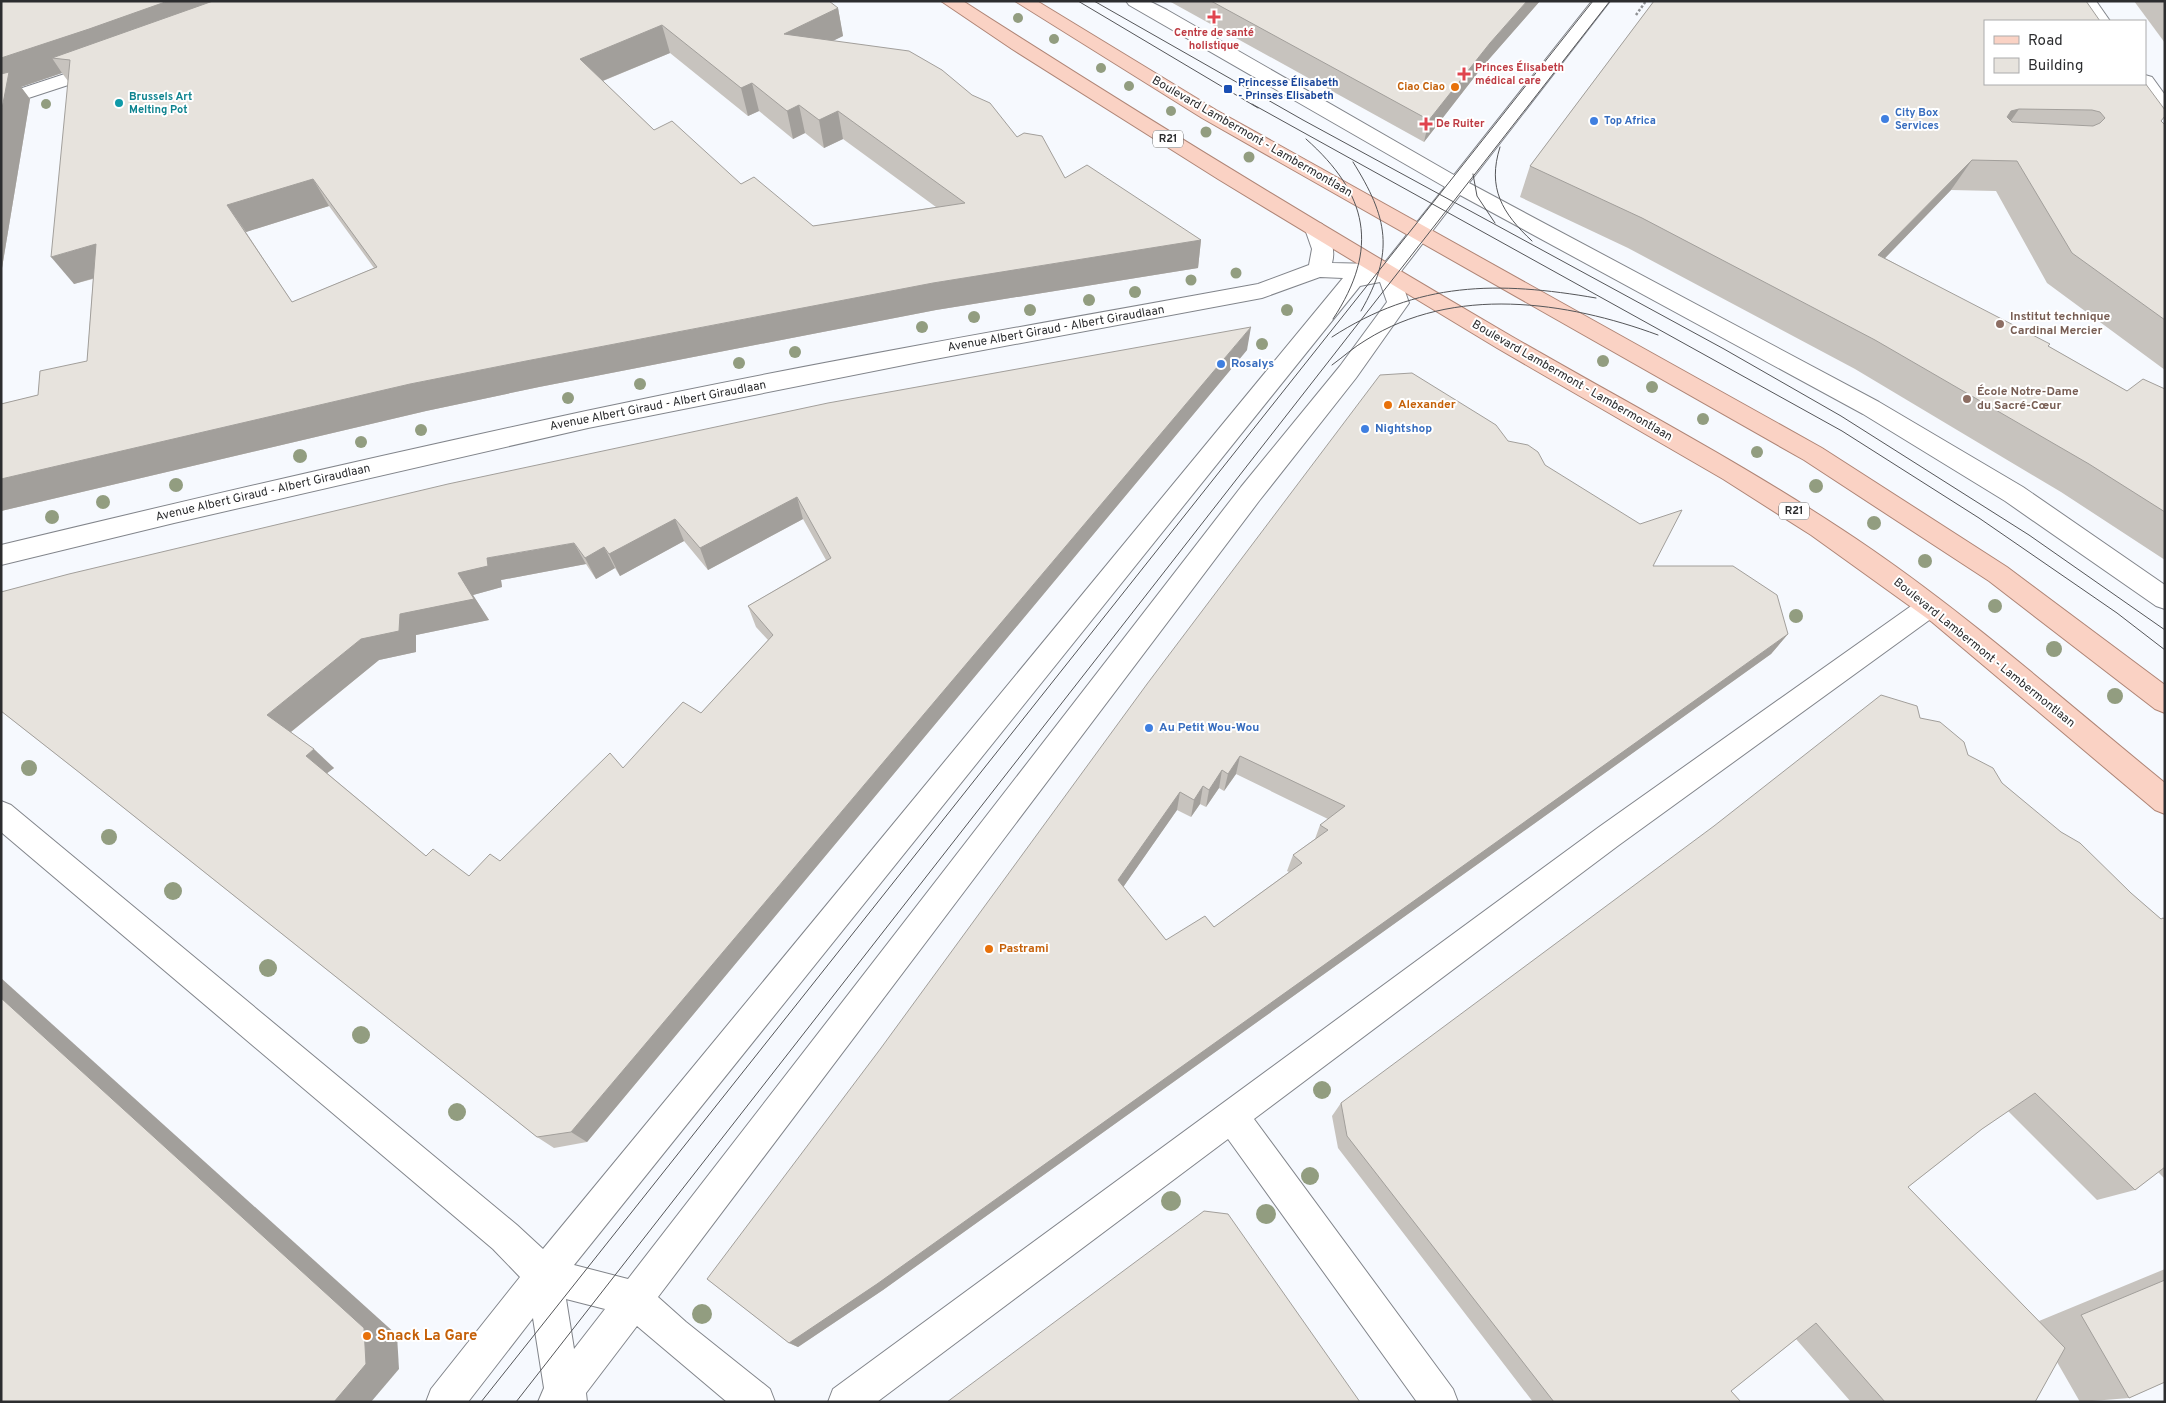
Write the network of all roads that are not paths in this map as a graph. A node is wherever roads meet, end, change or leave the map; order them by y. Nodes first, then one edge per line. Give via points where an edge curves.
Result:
1 (950, 1) edge
2 (1024, 1) edge
3 (1135, 1) edge
4 (1602, 1) edge
5 (2087, 1) edge
6 (2100, 20) edge
7 (116, 63) edge
8 (2146, 82) edge
9 (1, 101) edge
10 (2165, 109) edge
11 (1457, 185) junction
12 (1315, 229) junction
13 (1419, 234) junction
14 (1318, 270) junction
15 (1388, 273) junction
16 (1, 555) edge
17 (2165, 599) edge
18 (1930, 606) junction
19 (2165, 701) edge
20 (2165, 801) edge
21 (1, 814) edge
22 (1231, 1115) junction
23 (544, 1275) junction
24 (634, 1299) junction
25 (564, 1399) edge
26 (444, 1402) edge
27 (757, 1402) edge
28 (846, 1402) edge
29 (1440, 1402) edge

1 - 12 main road, Boulevard Lambermont - Lambermontlaan / R21 via 1062,74
2 - 13 main road, Boulevard Lambermont - Lambermontlaan via 1209,114
3 - 11 street
4 - 11 street
5 - 6 street
7 - 9 street
8 - 10 street
11 - 13 street
11 - 17 street via 1887,417 2014,494
12 - 14 street via 1324,243 1323,261
12 - 15 main road, Boulevard Lambermont - Lambermontlaan / R21
13 - 15 street
13 - 19 main road, Boulevard Lambermont - Lambermontlaan via 1814,454 1998,574
14 - 15 street, Avenue Albert Giraud - Albert Giraudlaan
14 - 16 street, Avenue Albert Giraud - Albert Giraudlaan via 1262,291 588,419
15 - 18 main road, Boulevard Lambermont - Lambermontlaan / R21 via 1798,514
15 - 23 street via 1353,280
15 - 24 street via 1398,303 1348,372 1250,494
18 - 20 main road, Boulevard Lambermont - Lambermontlaan / R21
18 - 22 street via 1609,836
21 - 23 street via 505,1237
22 - 28 street
22 - 29 street
23 - 24 street
23 - 25 street
23 - 26 street
24 - 25 street
24 - 27 street via 672,1335

